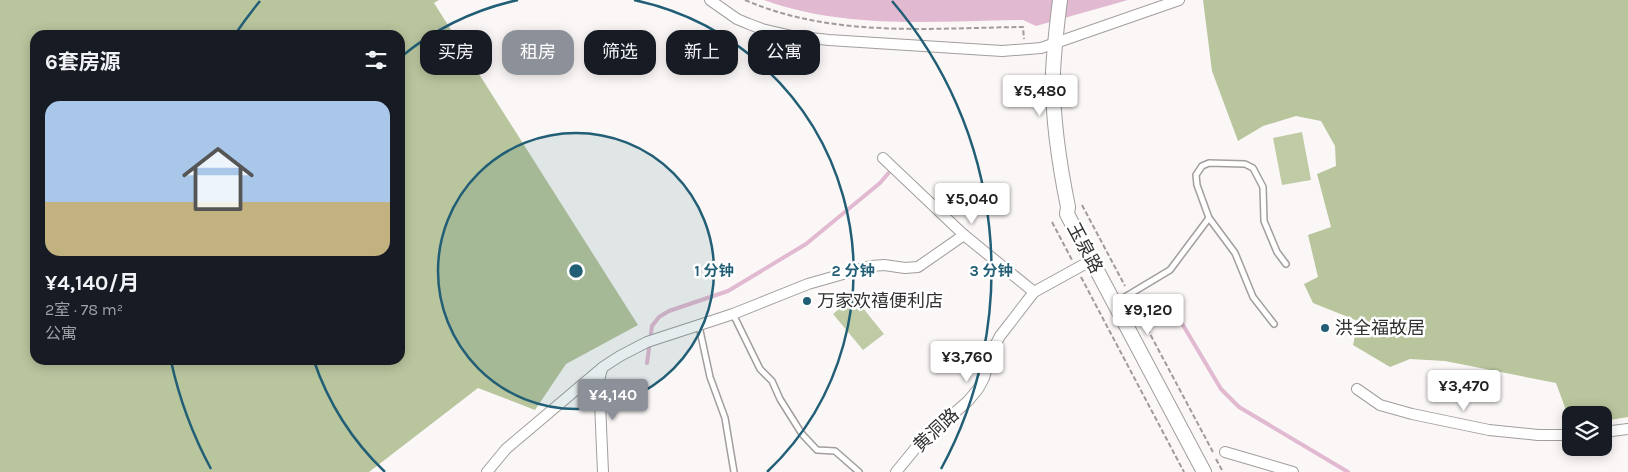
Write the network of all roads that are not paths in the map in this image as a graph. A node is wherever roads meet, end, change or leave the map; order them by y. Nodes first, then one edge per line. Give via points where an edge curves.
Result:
1 (710, 0) edge
2 (1060, 0) edge
3 (1179, 0) edge
4 (1055, 43) junction
5 (882, 158) dead end
6 (1209, 218) junction
7 (964, 235) junction
8 (1092, 260) junction
9 (1286, 264) dead end
10 (1034, 292) junction
11 (1126, 294) road end
12 (733, 314) junction
13 (1274, 324) dead end
14 (699, 326) junction
15 (603, 367) junction
16 (1357, 389) dead end
17 (1628, 429) edge
18 (1612, 431) edge
19 (1562, 435) edge
20 (1225, 452) dead end
21 (487, 472) edge
22 (603, 472) edge
23 (734, 472) edge
24 (859, 472) edge
25 (896, 472) edge
26 (1204, 472) edge
27 (1293, 472) edge

1 - 4 street via 749,24 792,36 993,51 1026,50
2 - 4 street, 玉泉路
3 - 4 street
4 - 8 street, 玉泉路 via 1056,138 1067,214
5 - 7 street
6 - 9 lane via 1197,185 1196,176 1202,166 1209,162 1245,164 1253,168 1263,187 1264,221 1277,252
6 - 11 lane via 1170,270
6 - 13 lane via 1235,253 1253,297
7 - 10 street
7 - 12 street via 918,267 871,266 808,284
8 - 10 street, 黄洞路
8 - 26 street, 玉泉路
10 - 25 street, 黄洞路 via 1000,336 978,389 919,444
12 - 14 street
12 - 24 lane via 760,369 772,381 802,434 817,450 835,451
14 - 15 street via 647,342
14 - 23 lane via 710,377 725,418
15 - 21 street via 506,449
15 - 22 street via 599,380
16 - 19 street via 1380,405 1412,414 1489,430
17 - 18 street
20 - 27 street

